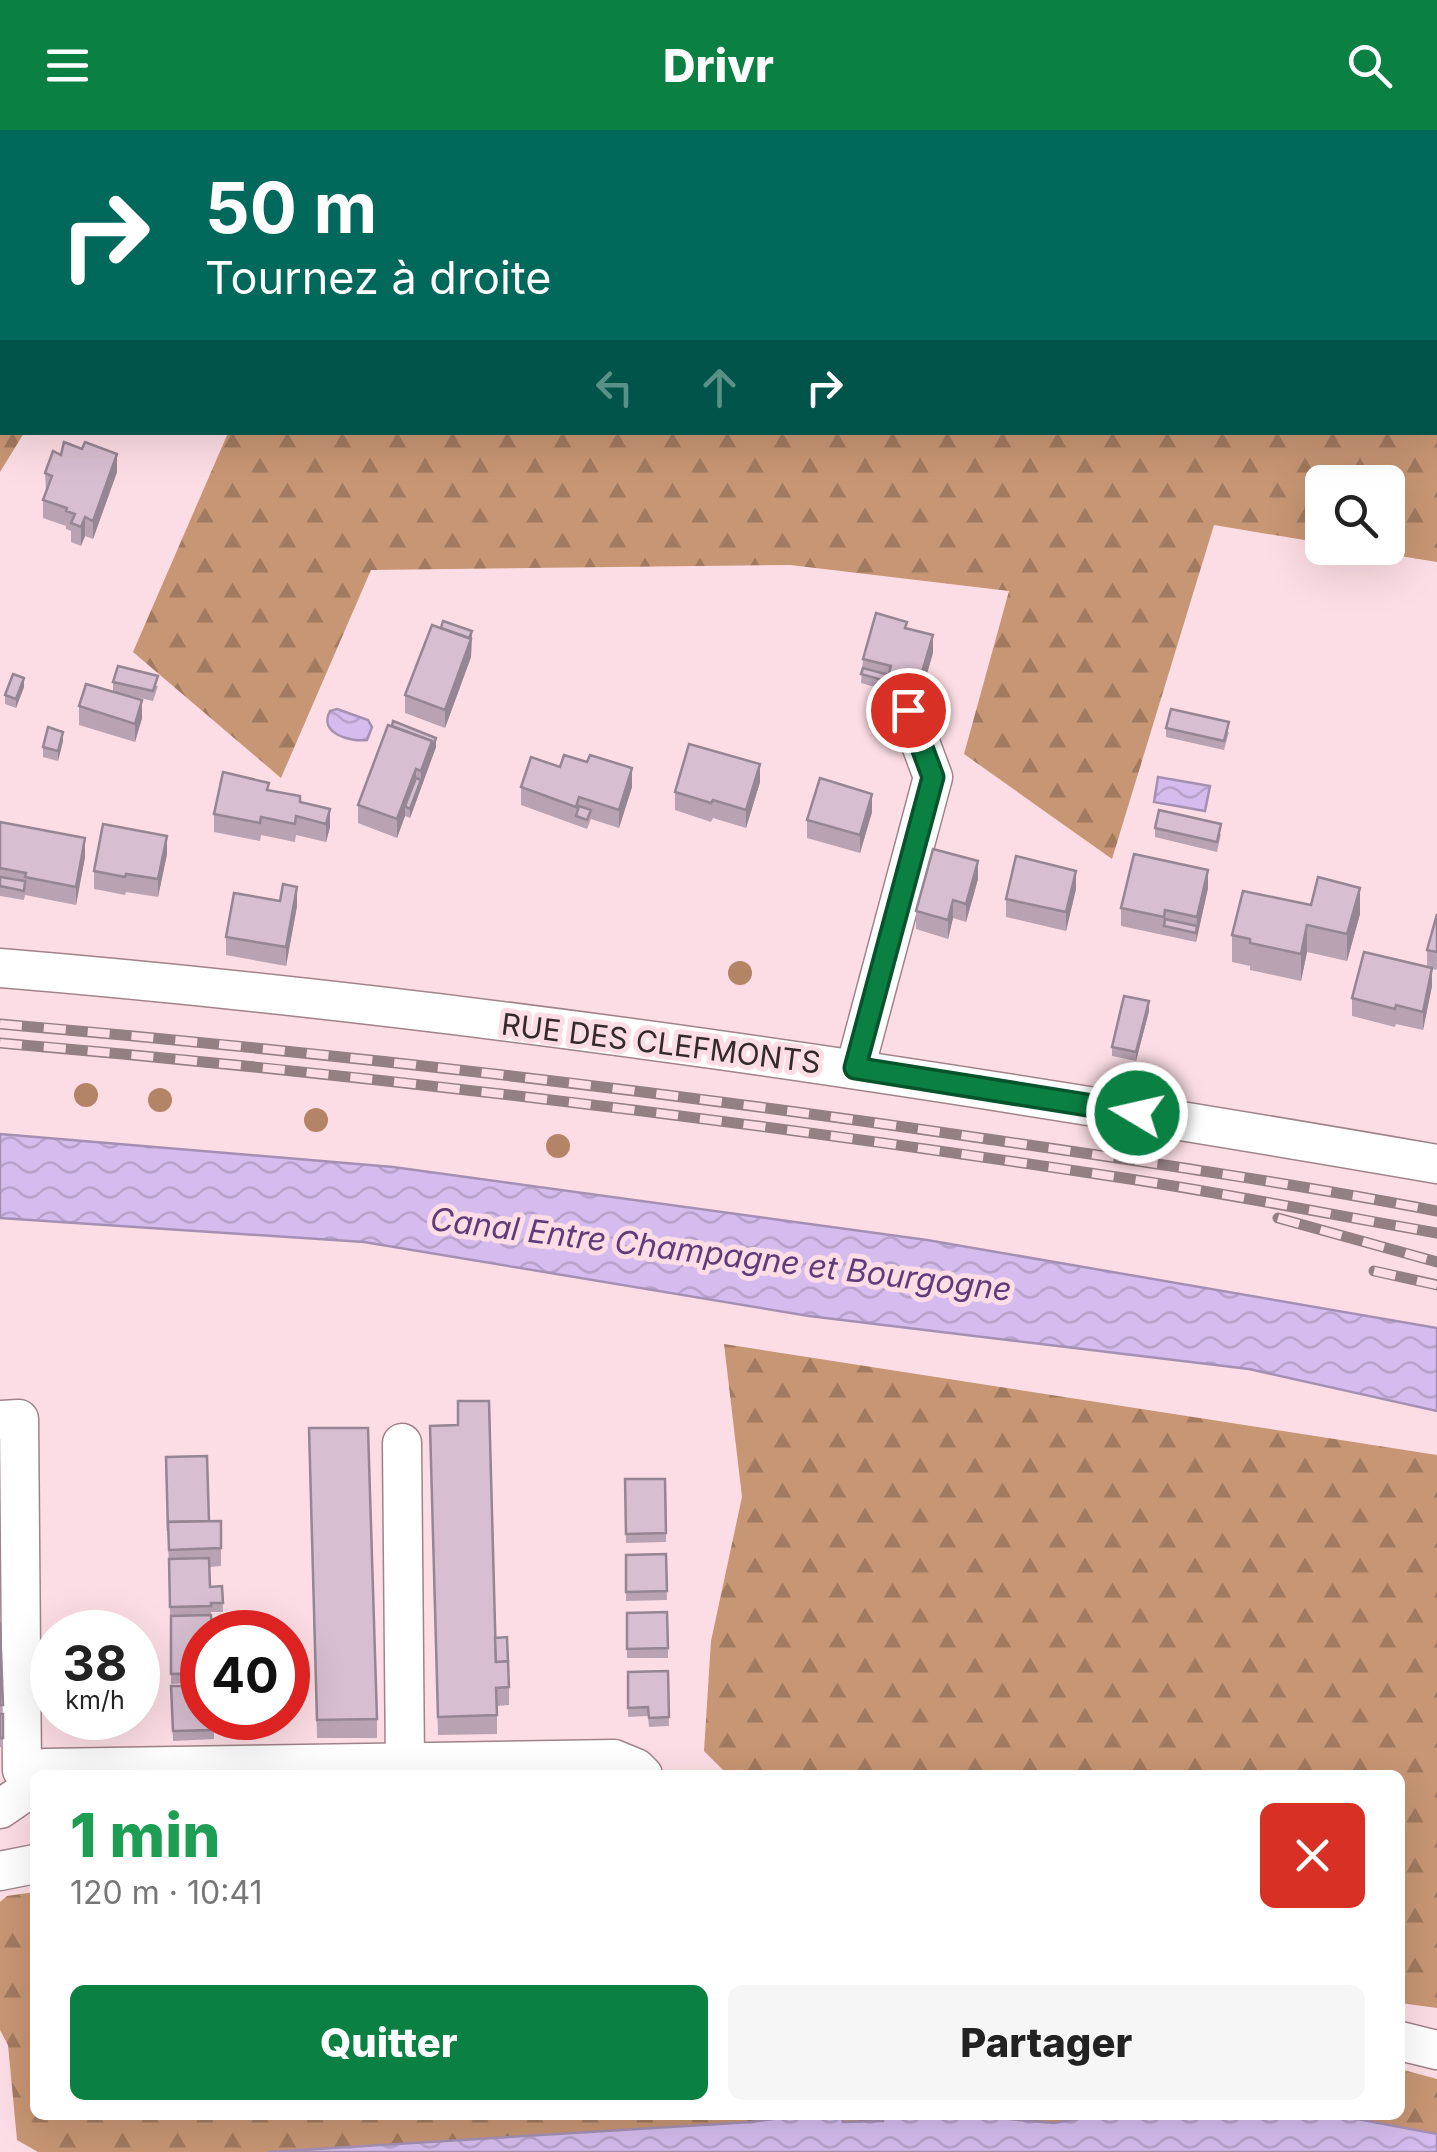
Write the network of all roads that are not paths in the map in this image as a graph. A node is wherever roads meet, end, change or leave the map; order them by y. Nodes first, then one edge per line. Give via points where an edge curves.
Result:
1 (908, 710) dead end
2 (0, 968) edge
3 (855, 1068) junction
4 (1437, 1164) edge
5 (0, 1420) edge
6 (402, 1443) dead end
7 (405, 1763) junction
8 (141, 1770) edge
9 (638, 1770) edge
10 (28, 1773) edge
11 (0, 1809) edge
12 (30, 1865) edge
13 (0, 1871) edge
14 (1405, 2042) edge
15 (1437, 2050) edge

1 - 3 street via 933,777
2 - 3 street, RUE DES CLEFMONTS via 402,1009
3 - 4 street, RUE DES CLEFMONTS
5 - 10 street via 19,1419
6 - 7 street
7 - 8 street
7 - 9 street via 614,1759
10 - 11 street via 29,1789
12 - 13 street
14 - 15 street

